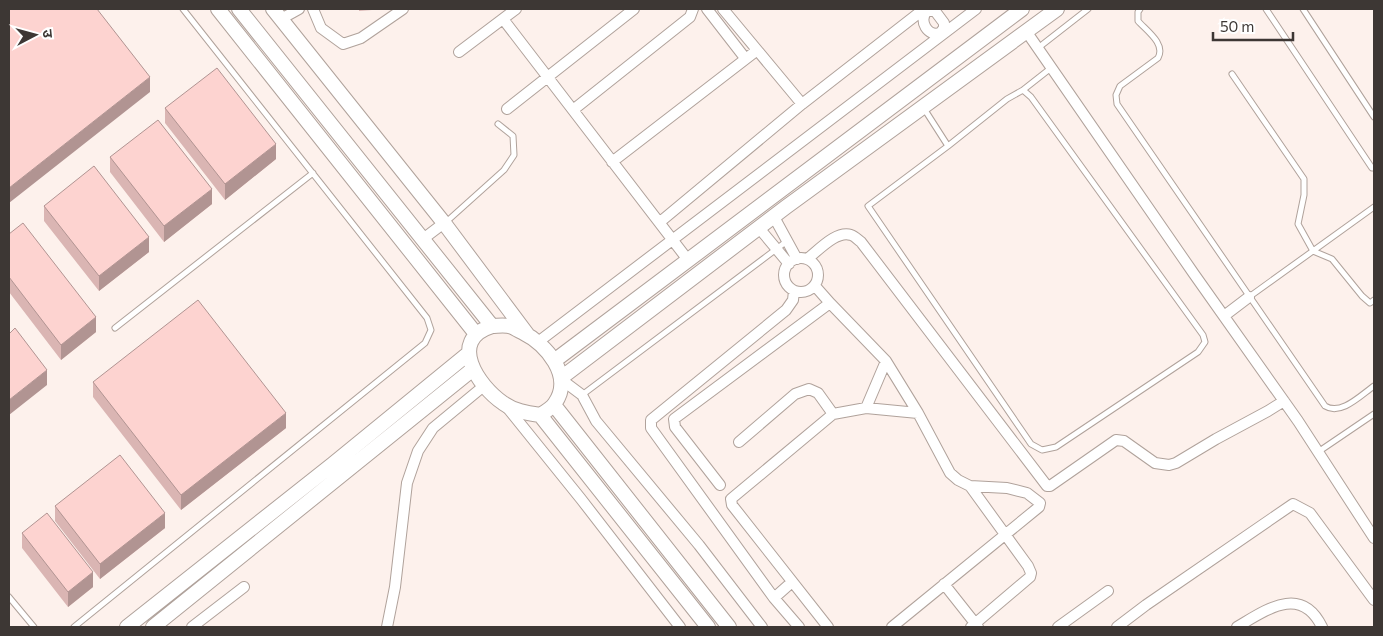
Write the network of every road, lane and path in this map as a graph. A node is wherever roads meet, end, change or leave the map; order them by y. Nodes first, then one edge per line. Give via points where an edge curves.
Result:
1 (183, 9) edge
2 (218, 9) edge
3 (239, 9) edge
4 (299, 9) edge
5 (312, 9) edge
6 (403, 9) edge
7 (516, 9) edge
8 (634, 9) edge
9 (693, 9) edge
10 (707, 9) edge
11 (723, 9) edge
12 (925, 9) edge
13 (976, 9) edge
14 (1022, 9) edge
15 (1057, 9) edge
16 (1088, 9) edge
17 (1140, 9) edge
18 (1266, 9) edge
19 (1303, 9) edge
20 (277, 14) edge
21 (503, 18) junction
22 (1026, 31) junction
23 (941, 34) junction
24 (1038, 48) junction
25 (756, 51) junction
26 (459, 52) dead end
27 (745, 58) junction
28 (1051, 68) junction
29 (1232, 74) dead end
30 (548, 76) junction
31 (928, 79) junction
32 (1023, 90) junction
33 (938, 96) junction
34 (802, 104) junction
35 (923, 107) junction
36 (507, 109) dead end
37 (573, 110) junction
38 (1374, 117) edge
39 (498, 124) dead end
40 (948, 146) junction
41 (612, 162) junction
42 (1374, 168) edge
43 (313, 173) junction
44 (1374, 207) edge
45 (774, 217) junction
46 (660, 222) junction
47 (444, 223) junction
48 (759, 228) junction
49 (423, 239) junction
50 (673, 240) junction
51 (788, 240) junction
52 (777, 249) junction
53 (1313, 251) junction
54 (688, 260) junction
55 (798, 261) junction
56 (815, 286) junction
57 (794, 290) junction
58 (1249, 297) junction
59 (1374, 300) edge
60 (830, 303) junction
61 (1224, 316) junction
62 (492, 326) junction
63 (116, 328) dead end
64 (476, 334) junction
65 (533, 338) junction
66 (468, 354) junction
67 (554, 361) junction
68 (886, 362) junction
69 (473, 369) junction
70 (561, 379) junction
71 (485, 385) junction
72 (1374, 386) edge
73 (582, 395) junction
74 (1284, 401) junction
75 (505, 405) junction
76 (554, 405) junction
77 (866, 408) junction
78 (918, 413) junction
79 (833, 414) junction
80 (1374, 414) edge
81 (540, 415) junction
82 (739, 442) dead end
83 (1318, 452) junction
84 (1044, 483) junction
85 (720, 485) dead end
86 (970, 486) junction
87 (1031, 496) junction
88 (1005, 535) junction
89 (1374, 538) edge
90 (792, 582) junction
91 (944, 584) junction
92 (244, 587) dead end
93 (1108, 591) dead end
94 (9, 597) edge
95 (774, 598) junction
96 (1374, 600) edge
97 (975, 626) edge
98 (1120, 626) edge
99 (34, 627) edge
100 (74, 627) edge
101 (127, 627) edge
102 (153, 627) edge
103 (192, 627) edge
104 (387, 627) edge
105 (680, 627) edge
106 (708, 627) edge
107 (729, 627) edge
108 (762, 627) edge
109 (799, 627) edge
110 (828, 627) edge
111 (892, 627) edge
112 (1058, 627) edge
113 (1237, 627) edge
114 (1322, 627) edge

1 - 43 lane
2 - 64 street
3 - 49 street
4 - 20 street
5 - 6 street via 321,28 342,44 361,38
7 - 21 street
8 - 30 street
9 - 37 street via 690,17
10 - 27 street
11 - 25 street
12 - 23 street via 936,11 944,23
12 - 23 street via 923,23 932,34
12 - 34 street
13 - 23 street
14 - 31 street
15 - 22 street
16 - 24 lane
17 - 58 lane via 1138,21 1160,45 1161,53 1120,86 1117,104
18 - 42 lane
19 - 38 lane
20 - 47 street
21 - 26 street
21 - 30 street
22 - 24 street
22 - 33 street
23 - 50 street
24 - 28 street
25 - 27 street
25 - 34 street
27 - 41 street
28 - 32 lane
28 - 61 street
29 - 53 lane via 1304,179 1298,224
30 - 36 street
30 - 37 street
31 - 33 street
31 - 54 street
32 - 40 lane
32 - 40 lane via 1203,335 1204,342 1198,352 1056,447 1042,450 1030,444 868,206
33 - 35 street
34 - 46 street
35 - 40 lane
35 - 45 street
37 - 41 street
39 - 47 lane via 513,136 514,155 504,170
41 - 46 street
43 - 63 lane
43 - 100 lane via 428,318 431,330 425,343
44 - 53 lane
45 - 48 street
45 - 51 street
46 - 50 street
47 - 49 street
47 - 65 street
48 - 52 street
48 - 70 street
49 - 62 street
50 - 54 street
50 - 65 street
51 - 52 lane
51 - 55 street
52 - 55 street
52 - 73 lane
53 - 58 lane
53 - 59 lane via 1332,259 1362,296 1370,302
54 - 67 street
55 - 56 street via 818,270
55 - 57 street via 786,268 787,284
55 - 84 street via 845,234 861,242
56 - 57 street via 805,292
56 - 60 street
57 - 95 street via 793,300 786,310 650,423
58 - 61 street
58 - 72 lane via 1328,408 1342,408
60 - 68 street
60 - 85 street via 674,418 675,427
61 - 74 street
62 - 64 street
62 - 65 street via 508,326
64 - 66 street
65 - 67 street
66 - 69 street
66 - 101 street
67 - 70 street
68 - 77 street
68 - 78 street
69 - 71 street
69 - 102 street
70 - 73 street
70 - 76 street via 560,394
71 - 75 street
71 - 104 street via 433,428 418,451 407,483
73 - 108 street via 596,421
74 - 83 street
74 - 84 street via 1176,463 1160,464 1124,441 1116,440 1050,486
75 - 81 street
75 - 105 street
76 - 81 street
76 - 107 street
77 - 78 street
77 - 79 street
78 - 86 street via 950,473
79 - 82 street via 818,393 809,389 795,394
79 - 90 street via 730,499
80 - 83 lane
81 - 106 street
83 - 89 street
84 - 87 street
86 - 87 street via 1007,488
86 - 88 street
87 - 88 street via 1040,503 1039,507
88 - 91 street
88 - 97 street via 1028,566 1030,577
90 - 95 street
90 - 110 street
91 - 97 street
91 - 111 street
92 - 103 street
93 - 112 street
94 - 99 lane
95 - 109 street
96 - 98 street via 1310,513 1294,504
113 - 114 street via 1276,605 1297,603 1319,620

